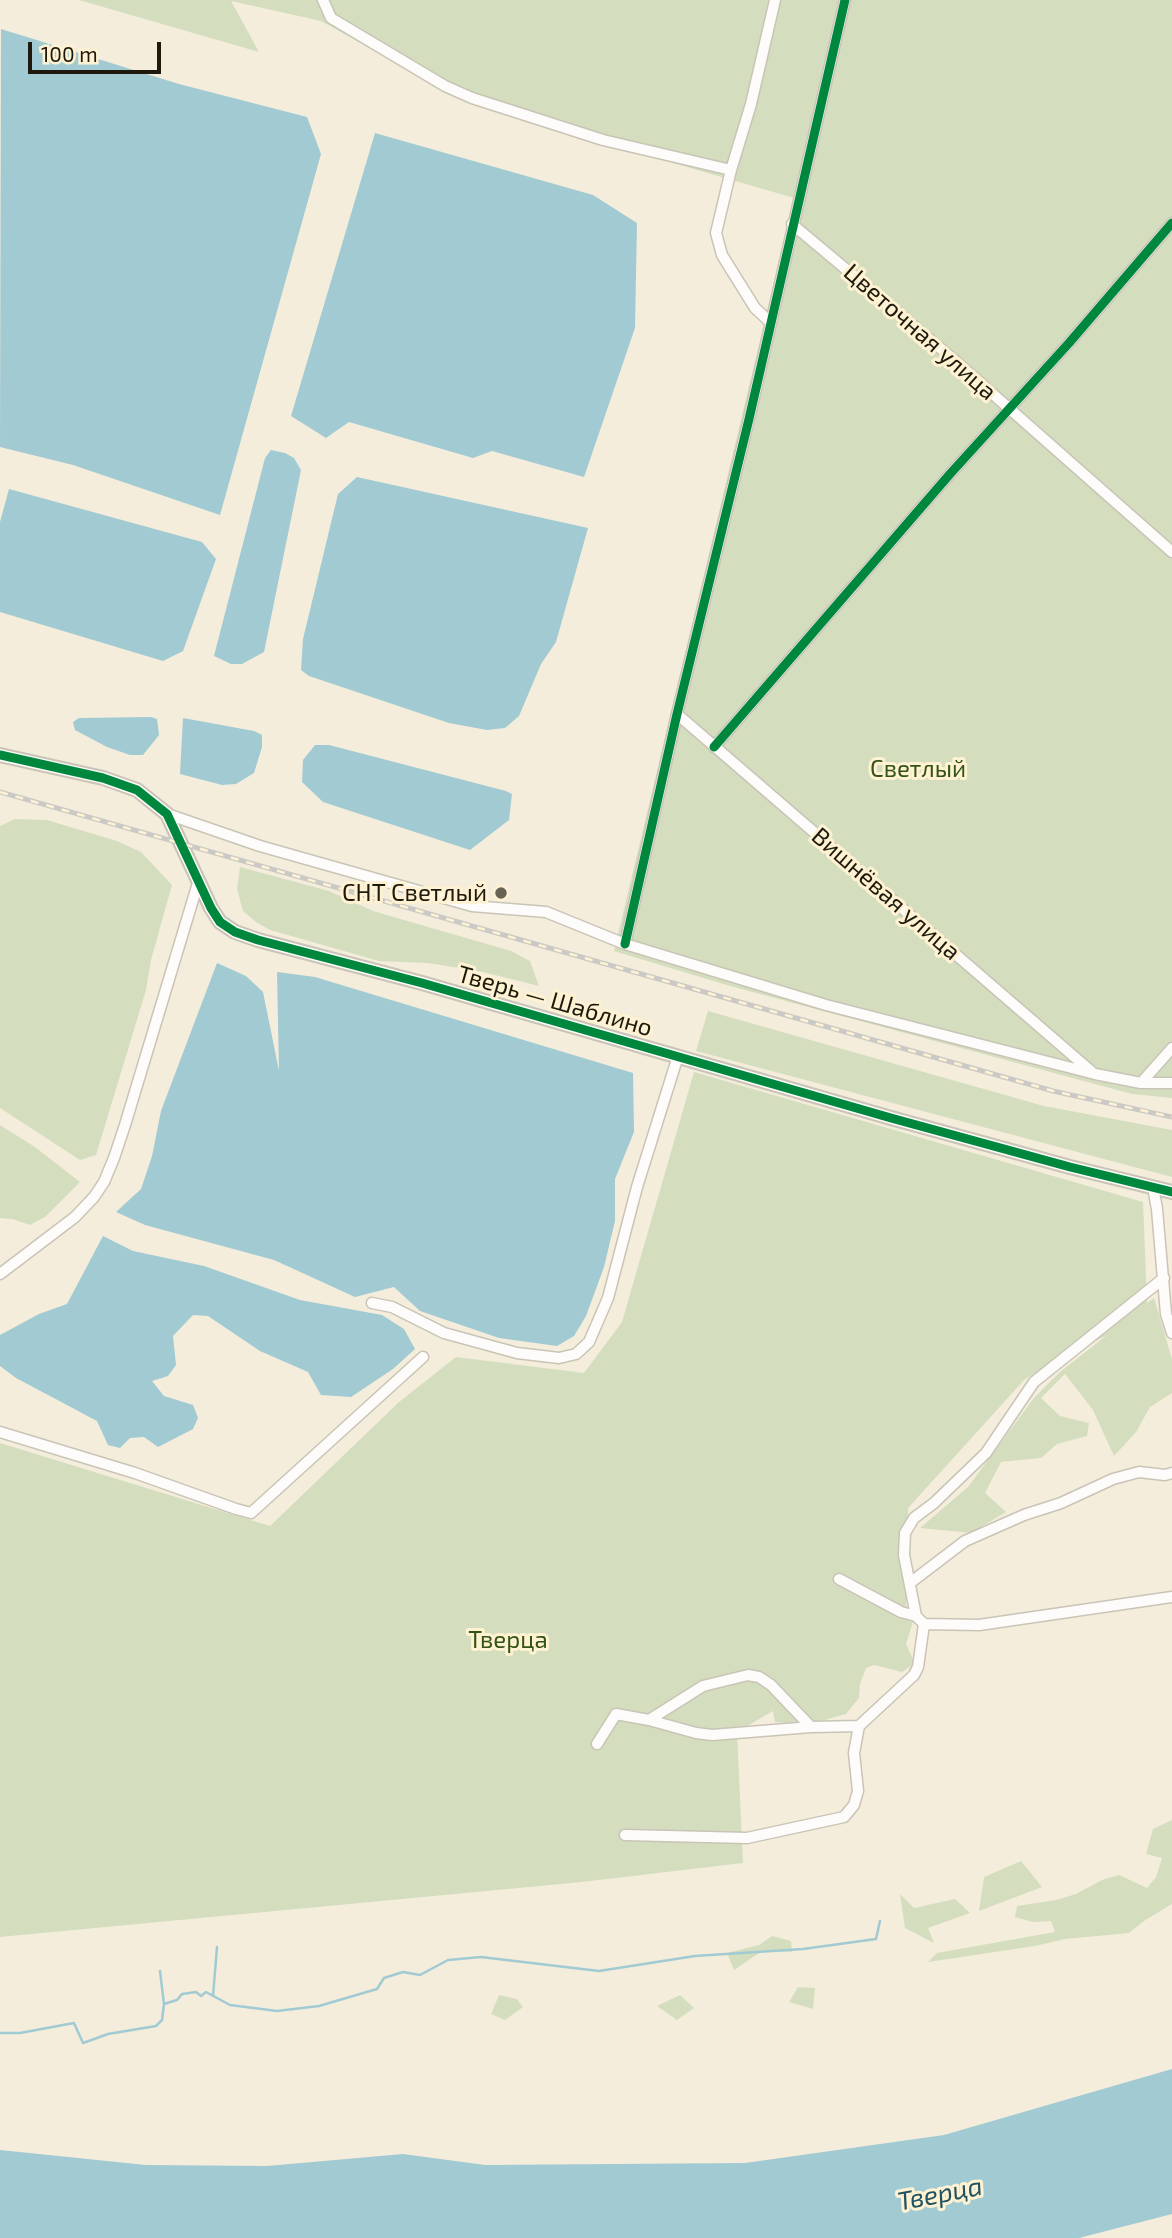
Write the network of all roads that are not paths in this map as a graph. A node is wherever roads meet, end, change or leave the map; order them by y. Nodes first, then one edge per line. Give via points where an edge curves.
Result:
1 (323, 0) edge
2 (775, 0) edge
3 (845, 0) edge
4 (731, 170) junction
5 (1172, 223) edge
6 (793, 225) junction
7 (770, 322) junction
8 (1009, 410) junction
9 (1172, 552) edge
10 (677, 714) junction
11 (714, 747) junction
12 (0, 755) edge
13 (167, 814) junction
14 (198, 883) junction
15 (625, 944) junction
16 (1172, 1048) edge
17 (678, 1056) junction
18 (1095, 1074) junction
19 (1141, 1083) junction
20 (1172, 1083) edge
21 (1153, 1187) junction
22 (1172, 1192) edge
23 (0, 1275) edge
24 (1164, 1278) junction
25 (372, 1303) dead end
26 (1172, 1333) edge
27 (423, 1357) dead end
28 (0, 1432) edge
29 (1172, 1473) edge
30 (839, 1579) dead end
31 (910, 1583) junction
32 (1172, 1597) edge
33 (920, 1620) junction
34 (649, 1720) junction
35 (811, 1727) junction
36 (859, 1727) junction
37 (597, 1744) dead end
38 (625, 1835) dead end

1 - 4 street via 331,18 472,98 603,139
2 - 4 street
3 - 6 street
4 - 7 street via 716,233 722,255 755,308
5 - 8 street
6 - 7 street
6 - 8 street, Цветочная улица
7 - 10 street
8 - 9 street, Цветочная улица
8 - 11 street
10 - 11 street, Вишнёвая улица
10 - 15 street
11 - 18 street, Вишнёвая улица
12 - 13 street, Тверь — Шаблино via 125,784
13 - 14 street, Тверь — Шаблино
13 - 15 street via 260,846 472,906 546,912
14 - 17 street, Тверь — Шаблино via 218,920 244,935
14 - 23 street via 104,1182 75,1217
15 - 18 street via 826,1005
16 - 19 street
17 - 21 street, Тверь — Шаблино
17 - 25 street via 608,1297 589,1342 576,1354 559,1358 517,1353 444,1333 392,1307
18 - 19 street
19 - 20 street
21 - 22 street, Тверь — Шаблино
21 - 24 street
24 - 26 street
24 - 31 street via 1034,1382 986,1453 914,1518 904,1537
27 - 28 street via 251,1513
29 - 31 street via 1139,1472 1113,1479 1024,1515 965,1541
30 - 33 street
31 - 33 street
32 - 33 street via 979,1625
33 - 36 street via 914,1675
34 - 35 street via 712,1735
34 - 35 street via 703,1686 748,1675 771,1685
34 - 37 street via 616,1714
35 - 36 street
36 - 38 street via 854,1754 858,1791 851,1811 844,1816 747,1838

